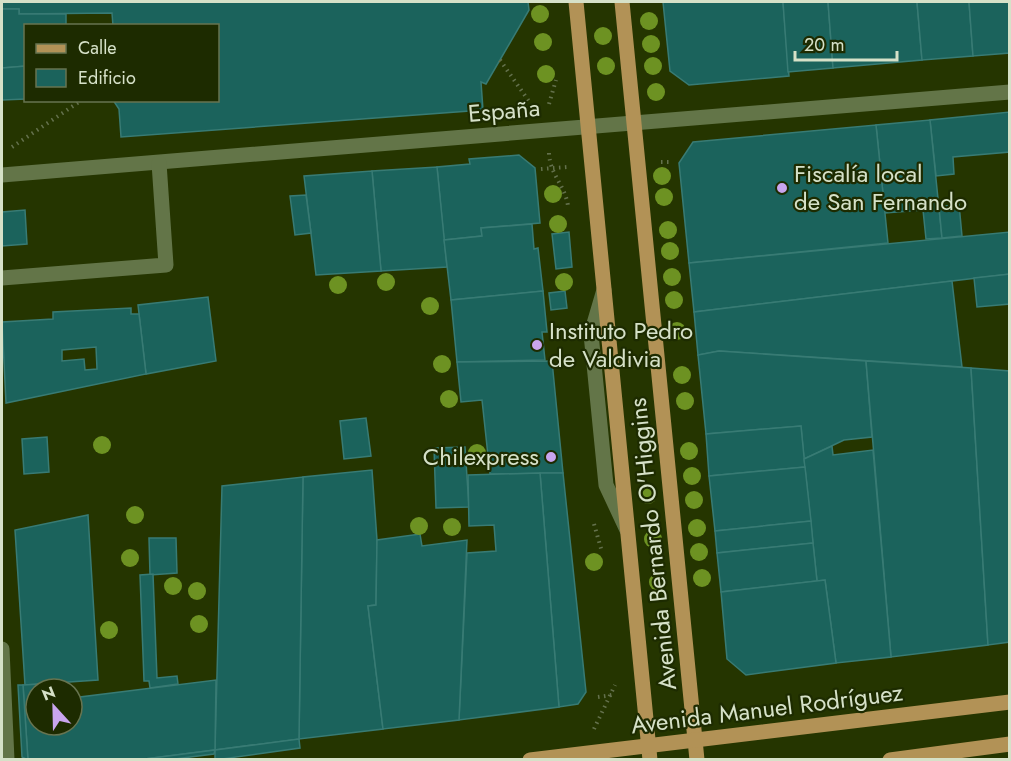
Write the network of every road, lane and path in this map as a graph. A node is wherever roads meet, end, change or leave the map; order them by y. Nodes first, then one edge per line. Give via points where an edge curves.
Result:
1 (576, 2) edge
2 (622, 2) edge
3 (500, 60) dead end
4 (1010, 92) edge
5 (79, 102) edge
6 (536, 111) dead end
7 (635, 123) junction
8 (588, 127) junction
9 (10, 149) dead end
10 (159, 162) junction
11 (2, 175) edge
12 (2, 278) edge
13 (2, 649) edge
14 (1010, 702) edge
15 (695, 740) junction
16 (1010, 744) edge
17 (650, 752) edge
18 (7, 759) edge
19 (530, 759) edge
20 (697, 759) edge
21 (890, 759) edge

1 - 8 main road, Avenida Bernardo O'Higgins
2 - 7 main road, Avenida Bernardo O'Higgins
3 - 6 path
4 - 7 street, España
5 - 9 path
7 - 8 street, España
7 - 15 main road, Avenida Bernardo O'Higgins
8 - 10 street, España
8 - 17 main road, Avenida Bernardo O'Higgins
10 - 11 street, España
10 - 12 street via 166,265
13 - 18 street
14 - 15 main road, Avenida Manuel Rodríguez
15 - 17 main road, Avenida Manuel Rodríguez
15 - 20 main road, Avenida Bernardo O'Higgins
16 - 21 main road
17 - 19 main road, Avenida Manuel Rodríguez

